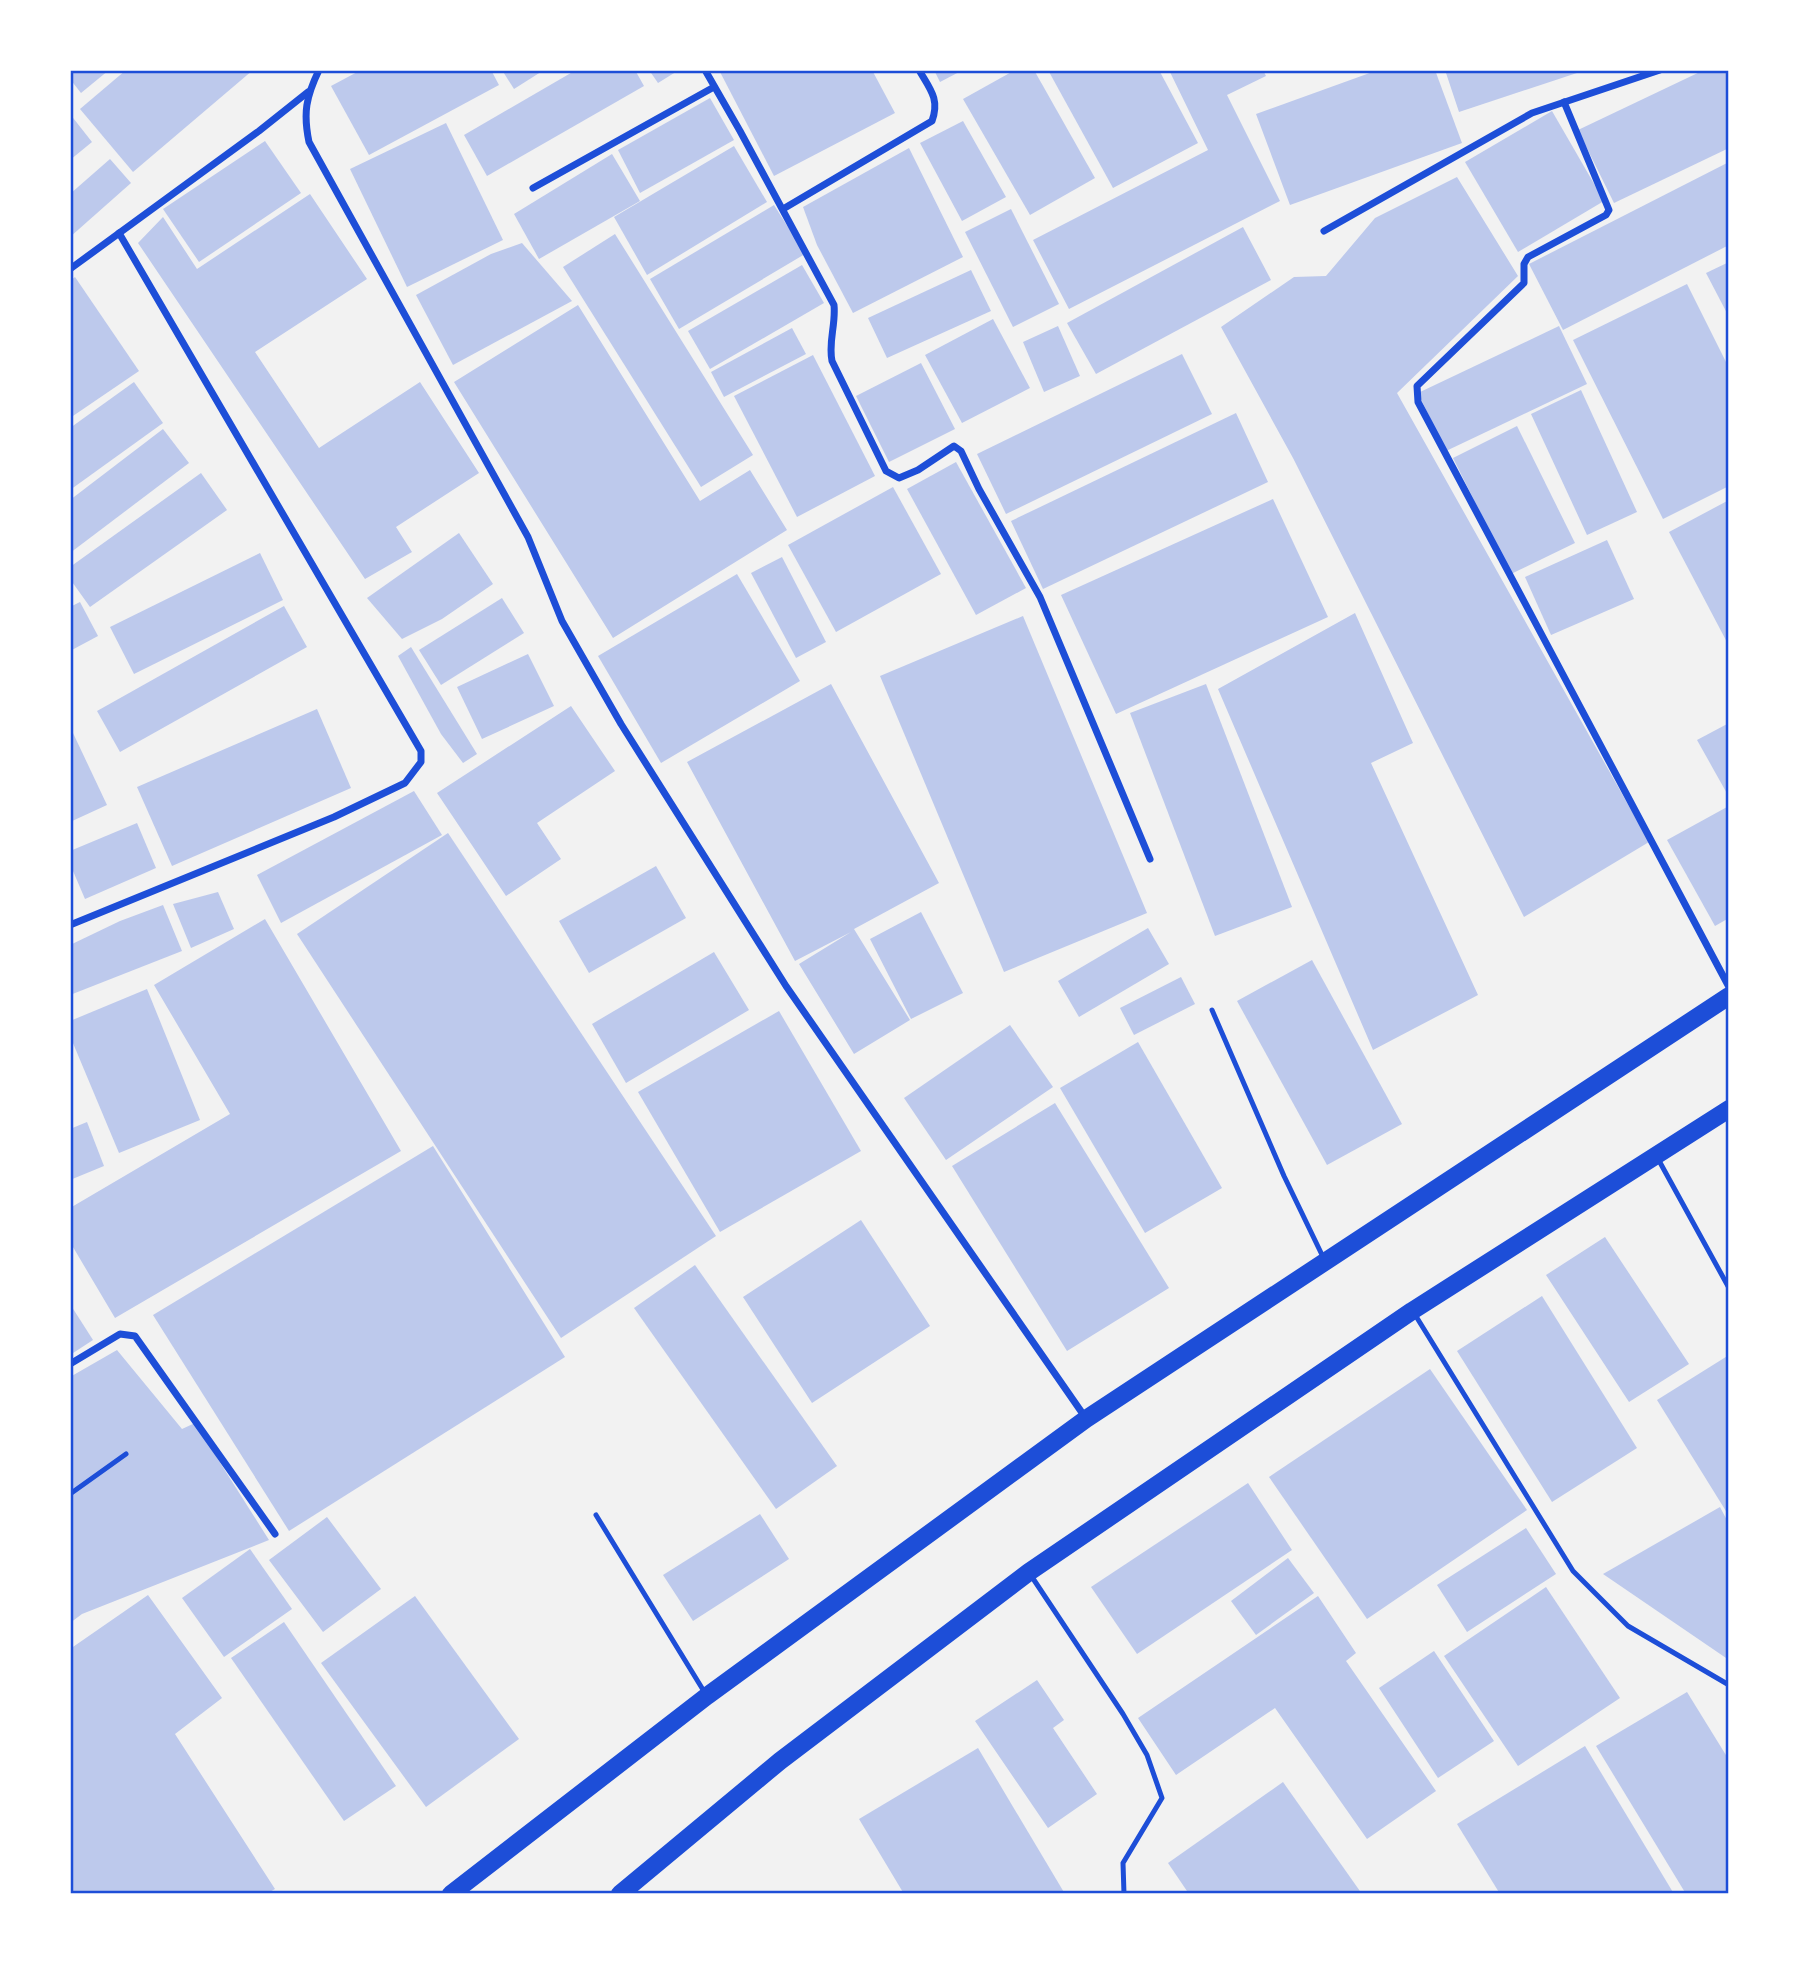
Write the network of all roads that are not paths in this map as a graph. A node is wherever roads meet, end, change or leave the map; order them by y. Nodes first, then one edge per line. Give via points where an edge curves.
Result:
1 (319, 70) edge
2 (705, 70) edge
3 (919, 70) edge
4 (1660, 70) edge
5 (715, 87) junction
6 (308, 92) junction
7 (1564, 102) junction
8 (533, 188) dead end
9 (783, 209) junction
10 (1324, 231) dead end
11 (119, 233) junction
12 (70, 269) edge
13 (1150, 859) dead end
14 (70, 925) edge
15 (1729, 987) edge
16 (1729, 996) edge
17 (1212, 1010) dead end
18 (1729, 1109) edge
19 (1655, 1154) junction
20 (1325, 1262) junction
21 (1729, 1288) edge
22 (1412, 1311) junction
23 (70, 1364) edge
24 (1086, 1419) junction
25 (126, 1454) dead end
26 (70, 1494) edge
27 (596, 1515) dead end
28 (275, 1534) dead end
29 (1029, 1572) junction
30 (1729, 1685) edge
31 (707, 1696) junction
32 (451, 1894) edge
33 (620, 1894) edge
34 (1124, 1894) edge

1 - 6 street
2 - 5 street
3 - 9 street via 933,95 932,121
4 - 7 street
5 - 8 street
5 - 9 street
6 - 11 street
6 - 24 street via 305,120 309,142 528,537 562,621 621,724 786,986
7 - 10 street via 1532,113
7 - 15 street via 1609,210 1528,257 1524,283 1418,386 1418,402
9 - 13 street via 834,305 832,361 886,471 899,478 954,446 961,451 1040,597
11 - 12 street
11 - 14 street via 421,751 421,762 405,783 334,817
16 - 20 main road
17 - 20 lane
18 - 19 main road
19 - 21 lane
19 - 22 main road
20 - 24 main road
22 - 29 main road
22 - 30 lane via 1573,1572 1628,1626
23 - 28 street via 120,1334 135,1336
24 - 31 main road
25 - 26 lane
27 - 31 lane
29 - 33 main road via 780,1761
29 - 34 lane via 1147,1755 1162,1798 1124,1863
31 - 32 main road

